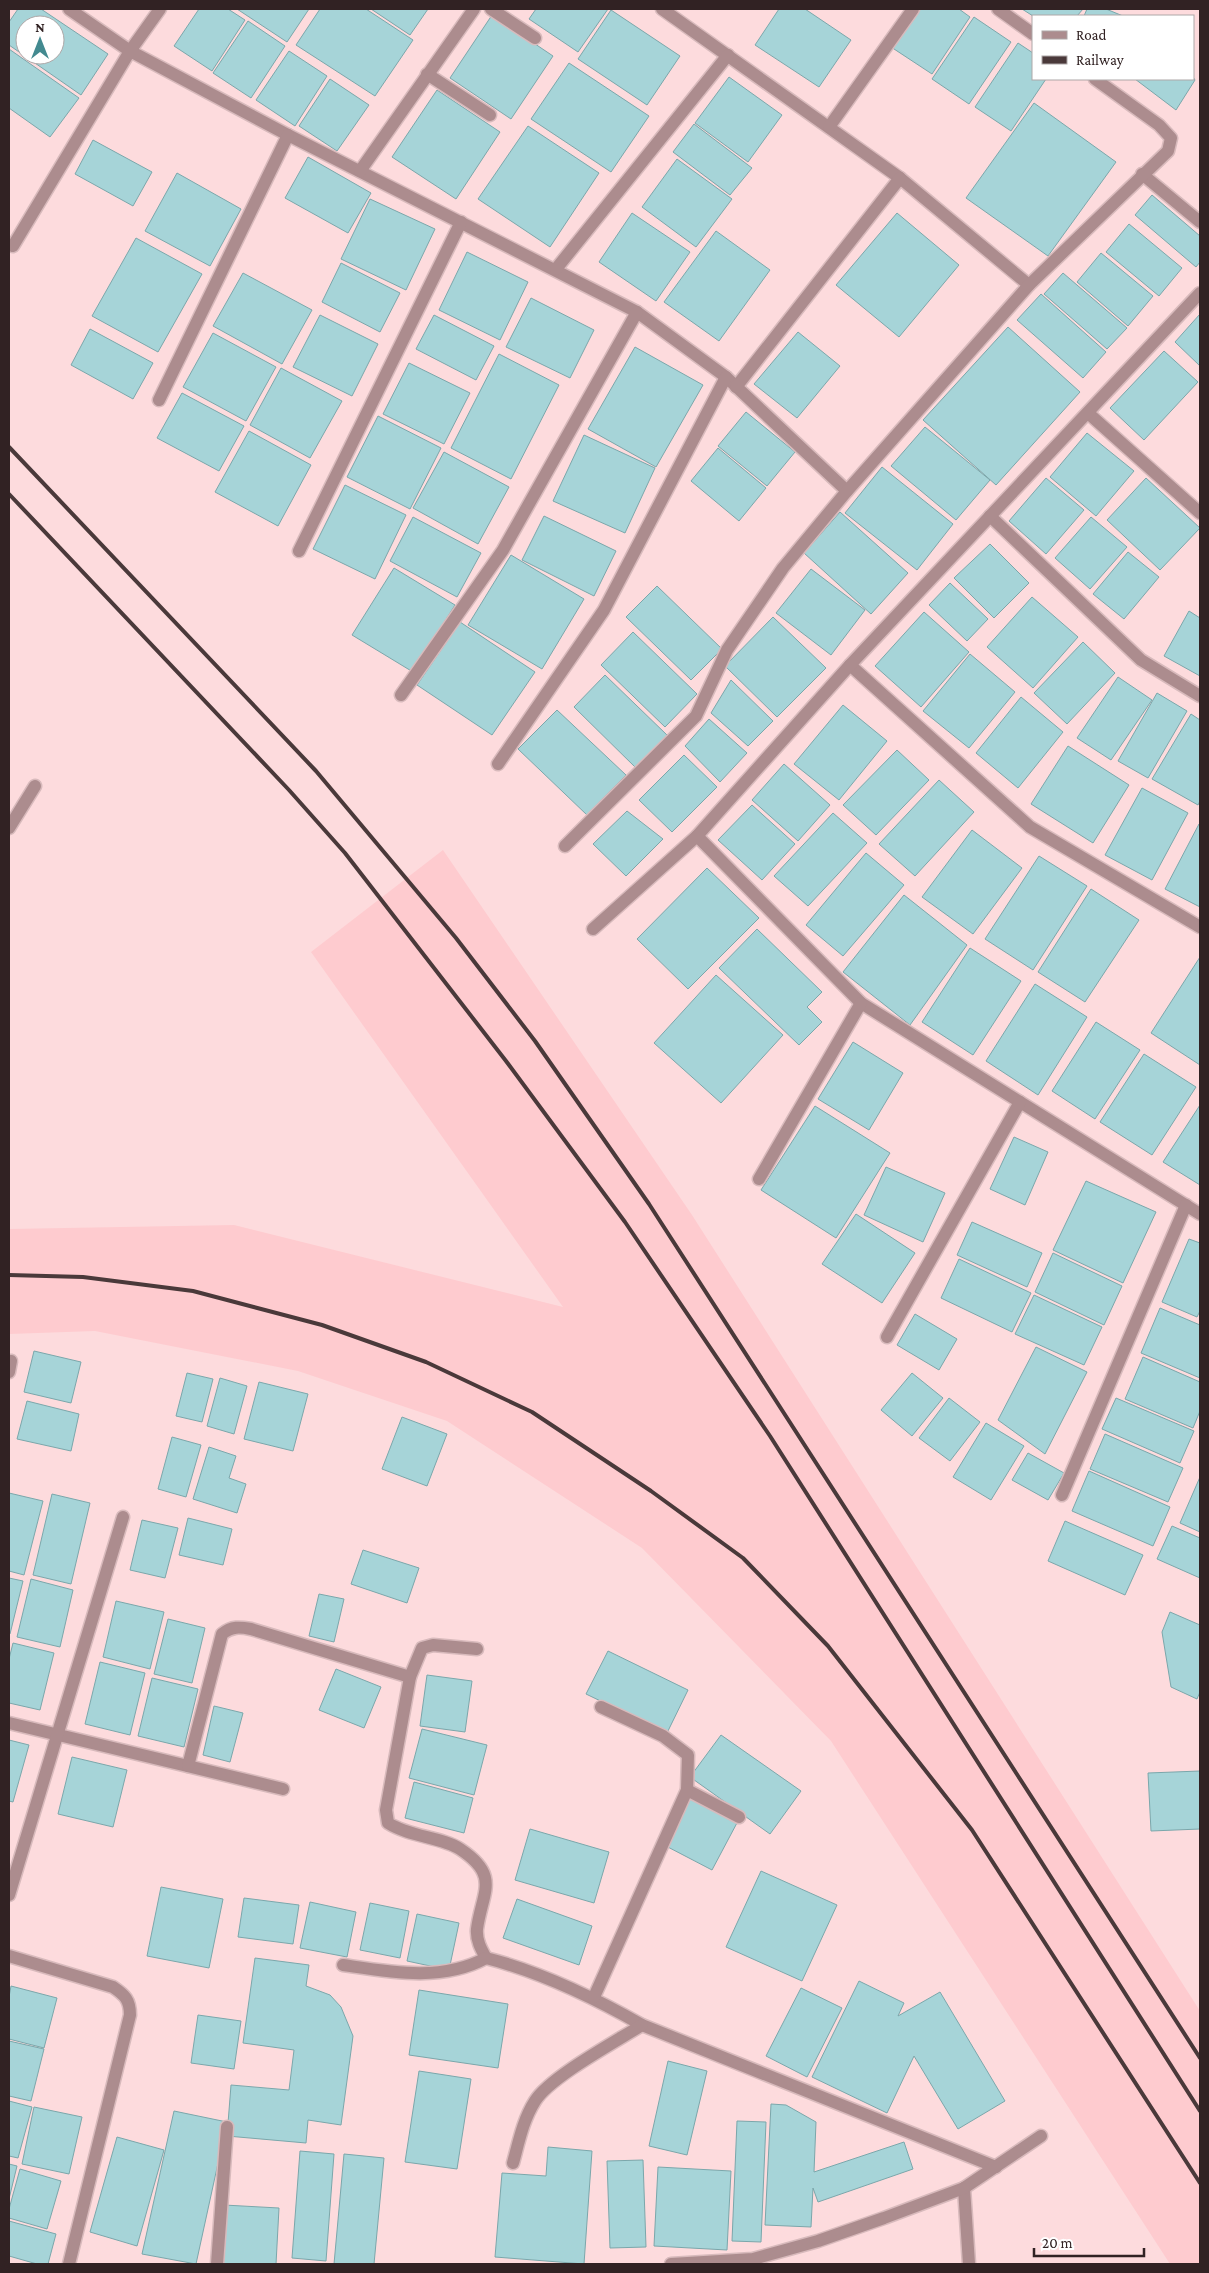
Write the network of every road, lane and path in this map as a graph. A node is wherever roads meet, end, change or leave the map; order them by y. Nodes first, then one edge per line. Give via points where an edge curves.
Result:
1 (69, 9) edge
2 (160, 9) edge
3 (474, 9) edge
4 (491, 9) edge
5 (662, 9) edge
6 (913, 9) edge
7 (998, 9) edge
8 (1032, 33) edge
9 (534, 38) dead end
10 (130, 51) junction
11 (728, 55) junction
12 (428, 74) junction
13 (1096, 80) edge
14 (490, 115) dead end
15 (829, 128) junction
16 (288, 135) junction
17 (360, 171) junction
18 (1142, 174) junction
19 (900, 178) junction
20 (461, 222) junction
21 (1200, 222) edge
22 (13, 246) dead end
23 (556, 269) junction
24 (1030, 285) junction
25 (1200, 293) edge
26 (637, 312) junction
27 (726, 377) junction
28 (736, 387) junction
29 (160, 400) dead end
30 (1088, 413) junction
31 (847, 491) junction
32 (1200, 514) edge
33 (990, 516) junction
34 (299, 551) dead end
35 (850, 665) junction
36 (401, 695) dead end
37 (1200, 696) edge
38 (498, 764) dead end
39 (36, 786) dead end
40 (9, 828) edge
41 (697, 836) junction
42 (565, 846) dead end
43 (1200, 927) edge
44 (593, 929) dead end
45 (861, 1003) junction
46 (1020, 1102) junction
47 (759, 1179) dead end
48 (1186, 1204) junction
49 (1200, 1214) edge
50 (887, 1337) dead end
51 (1062, 1495) dead end
52 (123, 1517) dead end
53 (477, 1650) dead end
54 (410, 1677) junction
55 (601, 1707) dead end
56 (9, 1723) edge
57 (57, 1735) junction
58 (188, 1766) junction
59 (283, 1789) dead end
60 (687, 1790) junction
61 (739, 1817) dead end
62 (9, 1895) edge
63 (9, 1956) edge
64 (486, 1958) junction
65 (343, 1965) dead end
66 (594, 1998) junction
67 (642, 2025) junction
68 (227, 2127) dead end
69 (1041, 2136) dead end
70 (513, 2163) dead end
71 (996, 2167) junction
72 (964, 2188) junction
73 (750, 2262) edge
74 (70, 2264) edge
75 (216, 2264) edge
76 (671, 2264) edge
77 (969, 2264) edge

1 - 10 street
2 - 10 street
3 - 12 street
4 - 9 street
5 - 11 street
6 - 15 street
7 - 8 street
10 - 16 street
10 - 22 street
11 - 15 street
11 - 23 street
12 - 14 street
12 - 17 street
13 - 18 street via 1159,125 1171,138 1168,151
15 - 19 street
16 - 17 street
16 - 29 street
17 - 20 street
18 - 21 street
18 - 24 street
19 - 24 street
19 - 28 street
20 - 23 street
20 - 34 street
23 - 26 street
24 - 31 street
25 - 30 street
26 - 27 street
26 - 36 street via 504,550
27 - 28 street
27 - 38 street via 604,610
28 - 31 street
30 - 32 street
30 - 33 street
31 - 42 street via 783,568 727,650 696,716
33 - 35 street
33 - 37 street via 1141,660
35 - 41 street
35 - 43 street via 1030,827
39 - 40 street
41 - 44 street
41 - 45 street
45 - 46 street
45 - 47 street
46 - 48 street
46 - 50 street
48 - 49 street
48 - 51 street
52 - 57 street
53 - 54 street via 433,1645 422,1648
54 - 58 street via 251,1629 228,1629 222,1634
54 - 64 street via 386,1810 388,1823 399,1830 458,1847 476,1860 488,1885 477,1930 479,1945
55 - 60 street via 663,1736 688,1755
56 - 57 street
57 - 58 street
57 - 62 street
58 - 59 street
60 - 61 street
60 - 66 street
63 - 74 street via 113,1986 130,2002 130,2015
64 - 65 street via 472,1966 444,1972 400,1974
64 - 66 street
66 - 67 street
67 - 70 street via 553,2082 536,2099 524,2121
67 - 71 street
68 - 75 street
69 - 71 street
71 - 72 street
72 - 73 street
72 - 77 street
73 - 76 street

